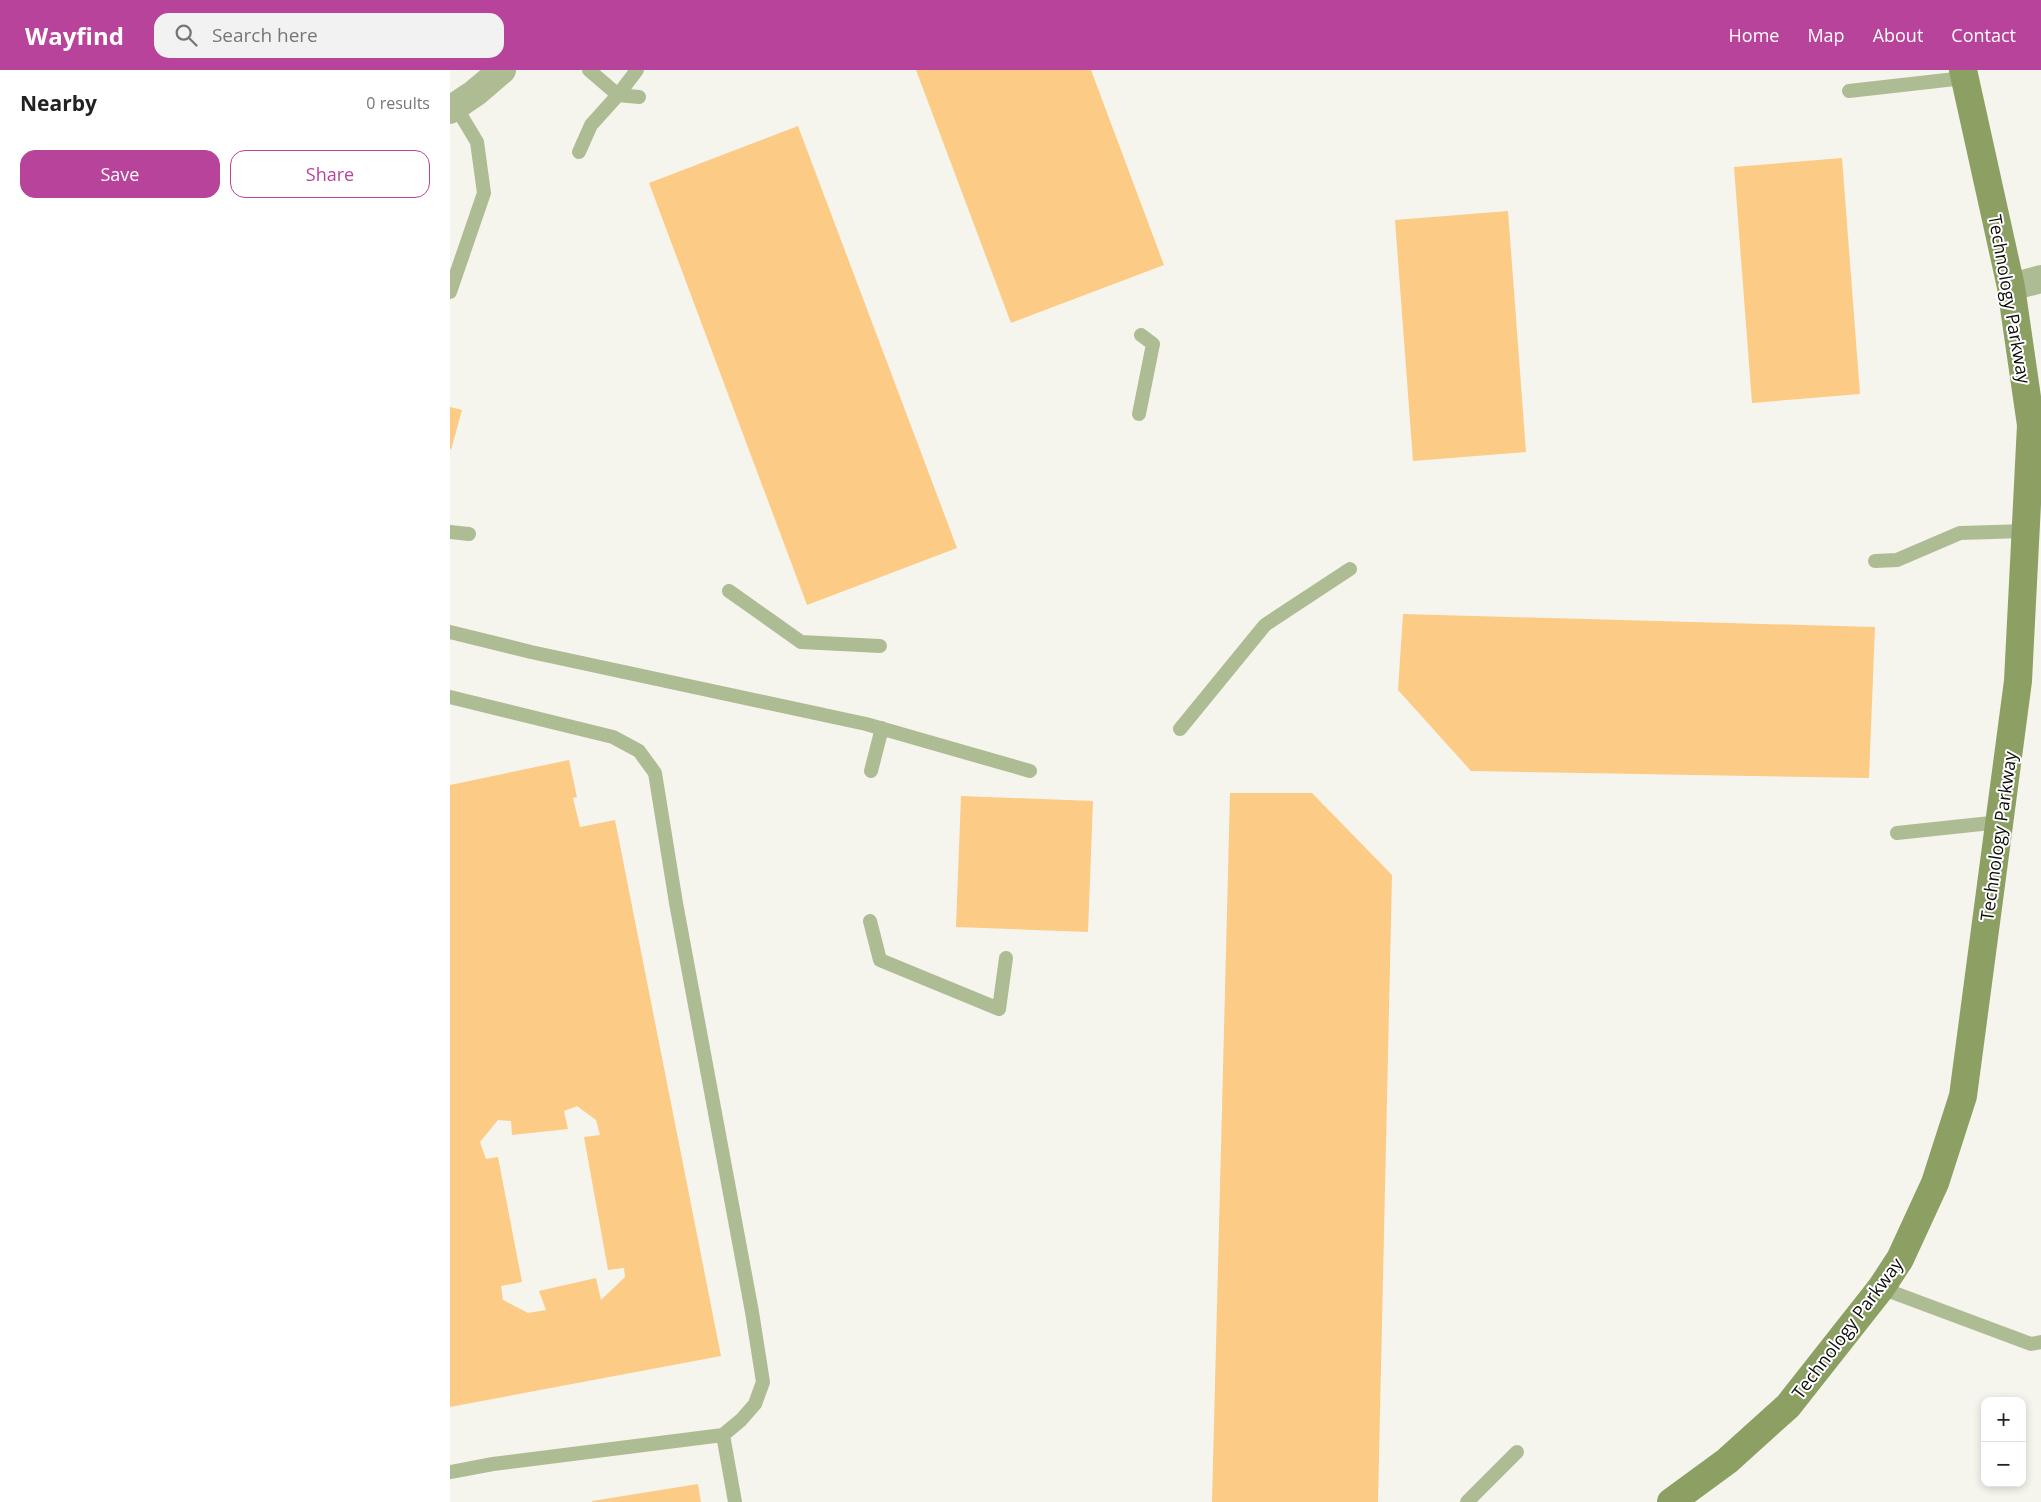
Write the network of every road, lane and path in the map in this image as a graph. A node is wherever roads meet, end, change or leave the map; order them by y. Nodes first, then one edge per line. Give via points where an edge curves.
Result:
1 (502, 70) edge
2 (589, 70) edge
3 (638, 70) edge
4 (1963, 74) edge
5 (1849, 91) dead end
6 (618, 95) junction
7 (639, 97) dead end
8 (453, 108) edge
9 (579, 152) dead end
10 (2041, 279) edge
11 (2011, 287) junction
12 (450, 292) edge
13 (1141, 335) dead end
14 (1139, 414) dead end
15 (2031, 525) edge
16 (450, 532) edge
17 (469, 534) dead end
18 (1875, 561) dead end
19 (1350, 569) dead end
20 (729, 591) dead end
21 (450, 632) edge
22 (880, 646) dead end
23 (450, 697) edge
24 (882, 728) junction
25 (1180, 729) dead end
26 (871, 771) dead end
27 (1030, 771) dead end
28 (2000, 822) junction
29 (1897, 833) dead end
30 (870, 921) dead end
31 (1006, 958) dead end
32 (1881, 1288) junction
33 (2041, 1342) edge
34 (723, 1435) junction
35 (1517, 1452) dead end
36 (450, 1472) edge
37 (735, 1502) edge
38 (1467, 1502) edge
39 (1671, 1502) edge

1 - 8 street
2 - 6 lane
3 - 6 lane
4 - 5 lane
4 - 11 street, Technology Parkway
6 - 7 lane
6 - 9 lane via 591,124
8 - 12 lane via 477,142 484,193
10 - 11 street
11 - 15 street, Technology Parkway via 2031,425
13 - 14 lane via 1153,344
15 - 18 lane via 1960,533 1897,560
15 - 28 street, Technology Parkway via 2018,680
16 - 17 lane
19 - 25 lane via 1265,625
20 - 22 lane via 802,642
21 - 24 lane
23 - 34 lane via 613,737 639,751 656,773 676,904 763,1382 755,1404
24 - 26 lane
24 - 27 lane
28 - 29 lane
28 - 32 street, Technology Parkway via 1963,1096 1935,1183 1900,1259
30 - 31 lane via 880,960 999,1009
32 - 33 lane via 2031,1344
32 - 39 street, Technology Parkway via 1788,1406 1727,1461
34 - 36 lane
34 - 37 lane
35 - 38 lane

